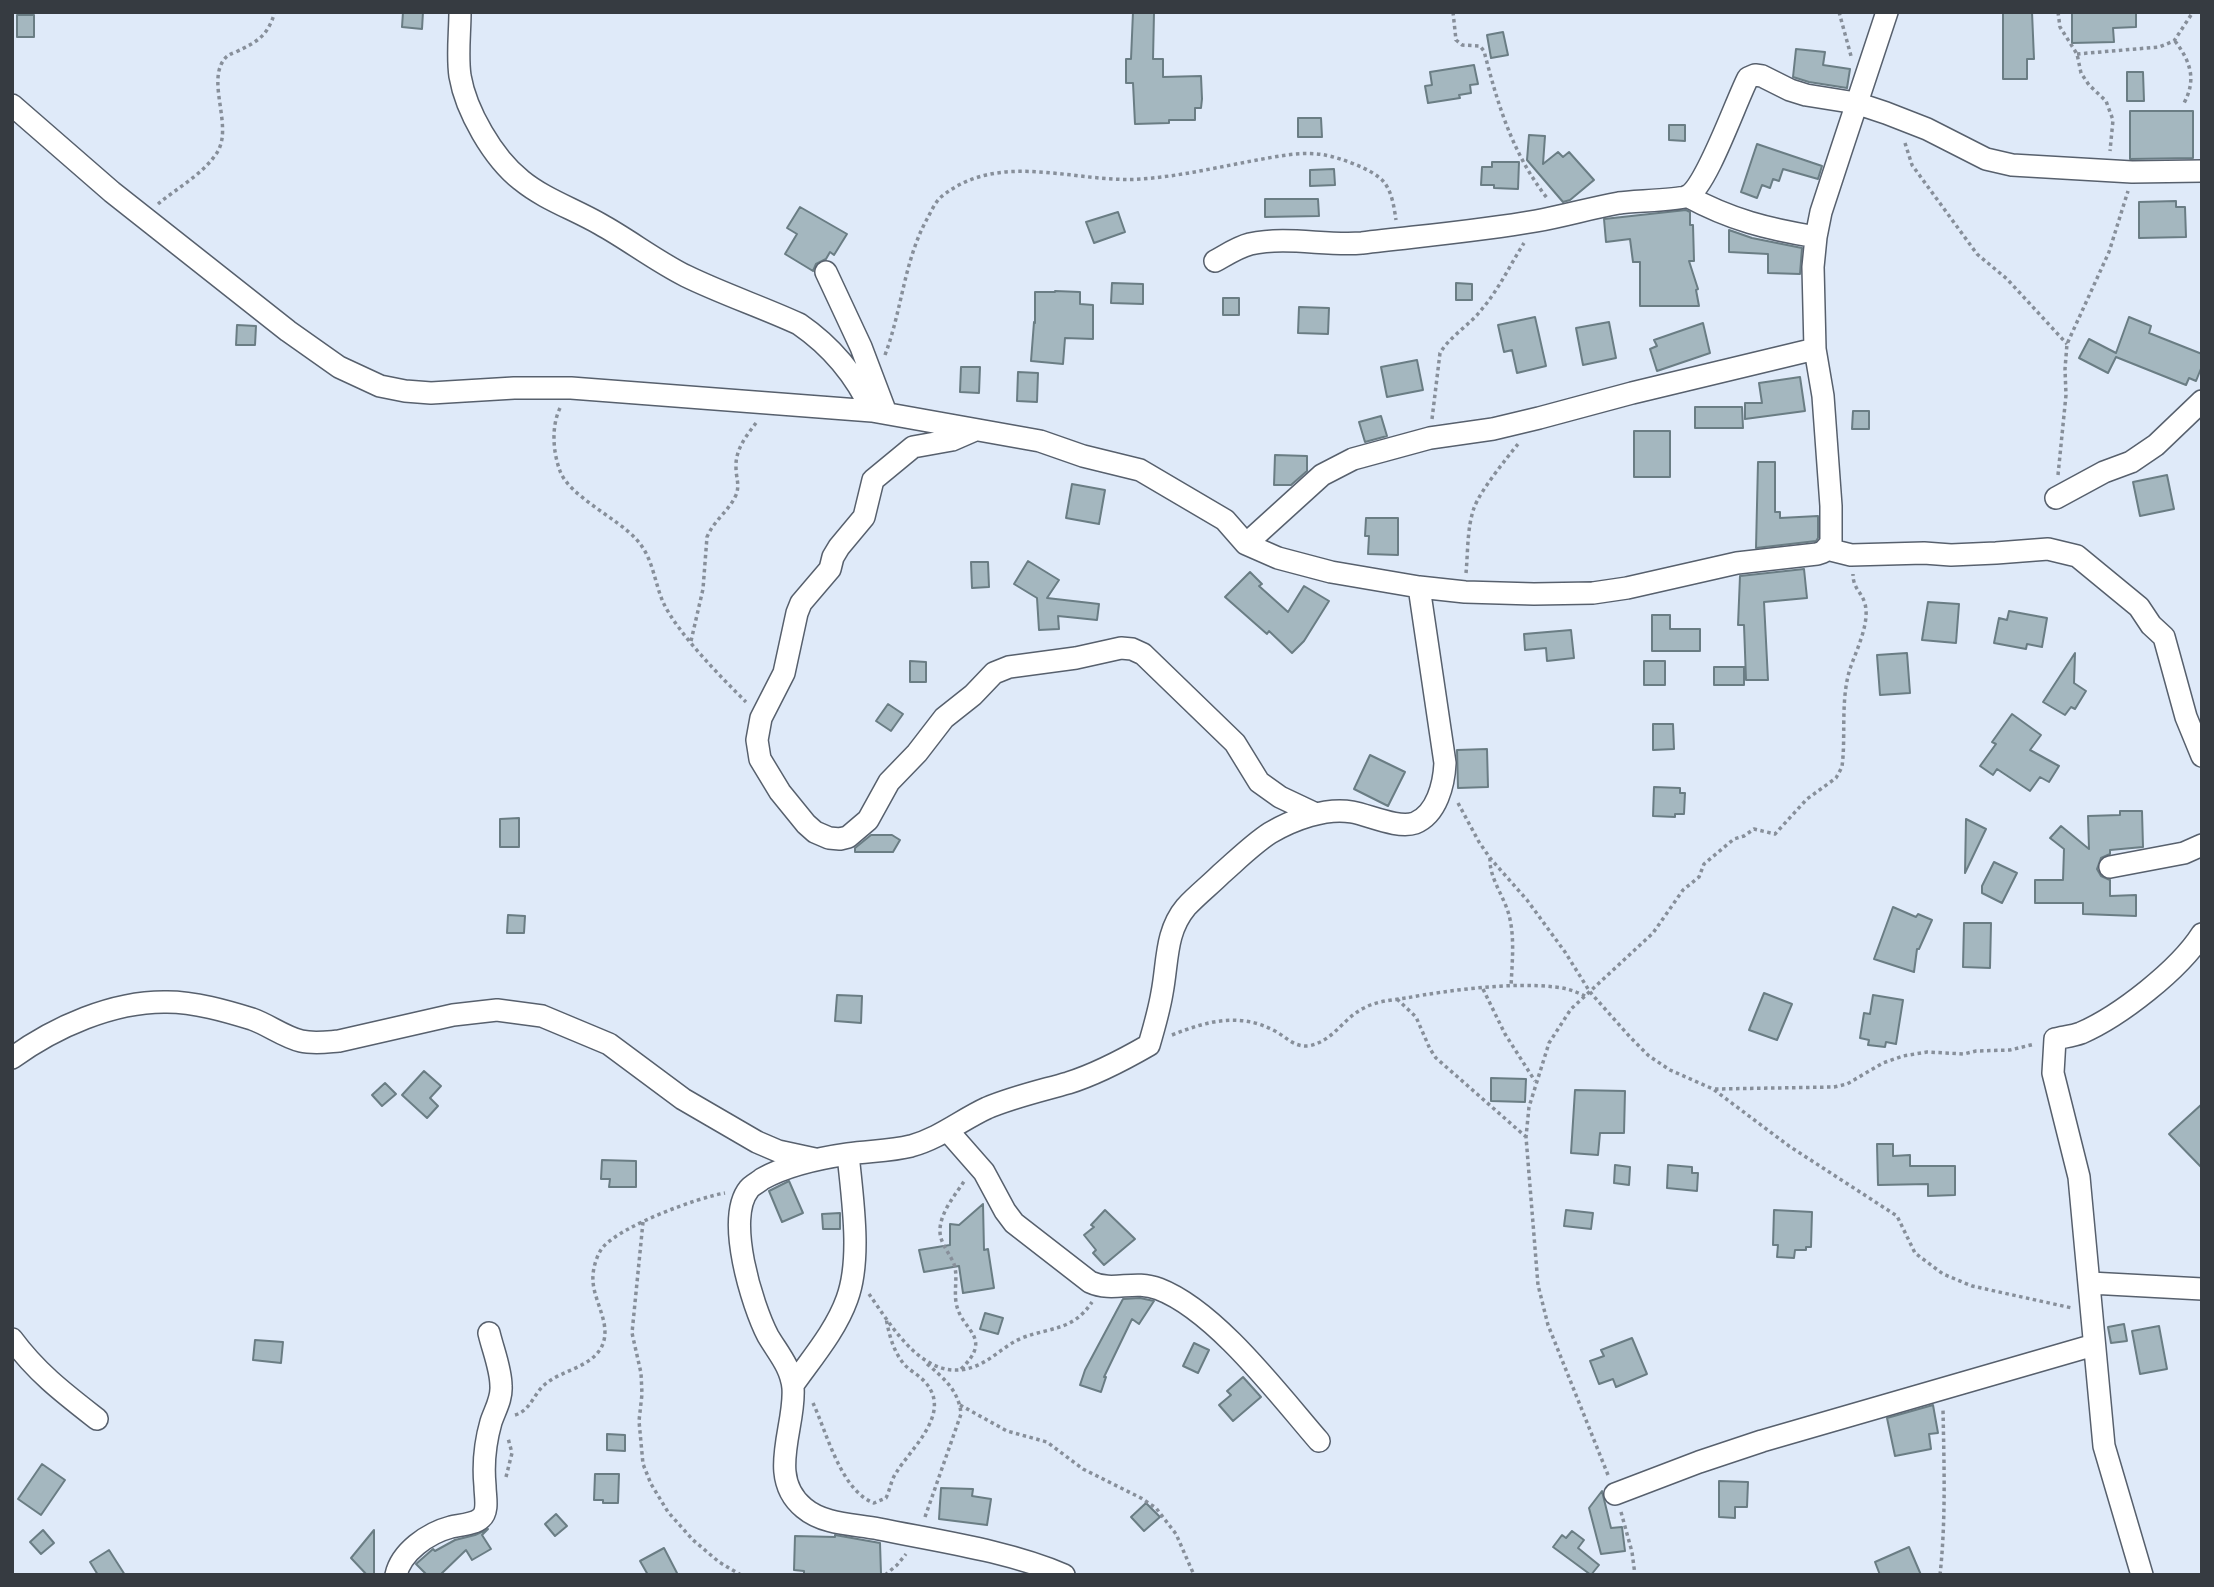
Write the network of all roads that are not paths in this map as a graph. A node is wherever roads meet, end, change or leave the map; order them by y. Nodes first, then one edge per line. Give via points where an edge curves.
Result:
1 (460, 12) edge
2 (1887, 12) edge
3 (1859, 96) junction
4 (12, 105) edge
5 (2202, 171) edge
6 (1687, 196) junction
7 (1816, 237) junction
8 (1215, 261) dead end
9 (826, 272) dead end
10 (1815, 349) junction
11 (2202, 401) edge
12 (879, 412) junction
13 (975, 430) junction
14 (2056, 498) road end
15 (1246, 544) junction
16 (1828, 549) junction
17 (1419, 587) junction
18 (2202, 756) edge
19 (1316, 814) junction
20 (2202, 845) edge
21 (2110, 867) dead end
22 (2202, 934) edge
23 (12, 1058) edge
24 (948, 1131) junction
25 (848, 1154) junction
26 (821, 1160) junction
27 (2090, 1283) junction
28 (2202, 1289) edge
29 (489, 1333) dead end
30 (12, 1339) edge
31 (2094, 1345) junction
32 (798, 1378) junction
33 (97, 1419) dead end
34 (1319, 1441) dead end
35 (1615, 1494) road end
36 (396, 1575) edge
37 (1064, 1575) edge
38 (2142, 1575) edge

1 - 12 street via 460,75 465,95 491,145 520,180 685,275 799,324 848,370
2 - 3 street
3 - 5 street via 1986,159 2107,171
3 - 6 street via 1807,95 1762,76 1748,78 1710,163
3 - 7 street
4 - 12 street via 143,217 288,331 339,366 380,386 431,393 571,388
6 - 7 street via 1751,225
6 - 8 street via 1398,239 1247,244
7 - 10 street
9 - 12 street via 874,379
10 - 15 street via 1353,459 1322,475
10 - 16 street via 1824,396 1831,506
11 - 14 street via 2157,445 2132,462
12 - 13 street
13 - 15 street via 1040,441 1140,470 1225,520
13 - 19 street via 952,440 913,447 873,480 864,517 797,612 784,673 761,718 757,740 760,759 779,792 806,824 815,832 840,839 868,820 889,782 944,718 994,673 1111,649 1143,654 1235,743 1259,782
15 - 17 street via 1303,566
16 - 17 street via 1593,593
16 - 18 street via 1851,555 2048,549 2077,556 2139,607 2164,637
17 - 19 street via 1444,753 1438,796 1414,823 1350,811
19 - 24 street via 1268,834 1176,921 1149,1045 1107,1069 984,1109
20 - 21 street via 2185,853
22 - 27 street via 2164,976 2104,1021 2055,1039 2053,1073 2079,1177
23 - 26 street via 71,1025 106,1012 154,1003 234,1014 301,1041 319,1043 497,1010 542,1016 588,1034 734,1130 778,1151
24 - 25 street via 909,1146
24 - 34 street via 984,1172 1014,1223 1090,1282 1102,1287 1140,1283 1182,1301 1244,1355
25 - 26 street
25 - 32 street via 854,1223 848,1298
26 - 32 street via 782,1171 750,1188 740,1220 744,1273 768,1335
27 - 28 street
27 - 31 street
29 - 36 street via 502,1385 485,1447 484,1515 447,1528 410,1550
30 - 33 street via 29,1362
31 - 35 street via 1762,1441
31 - 38 street via 2104,1446
32 - 37 street via 785,1474 803,1508 827,1521 988,1552

